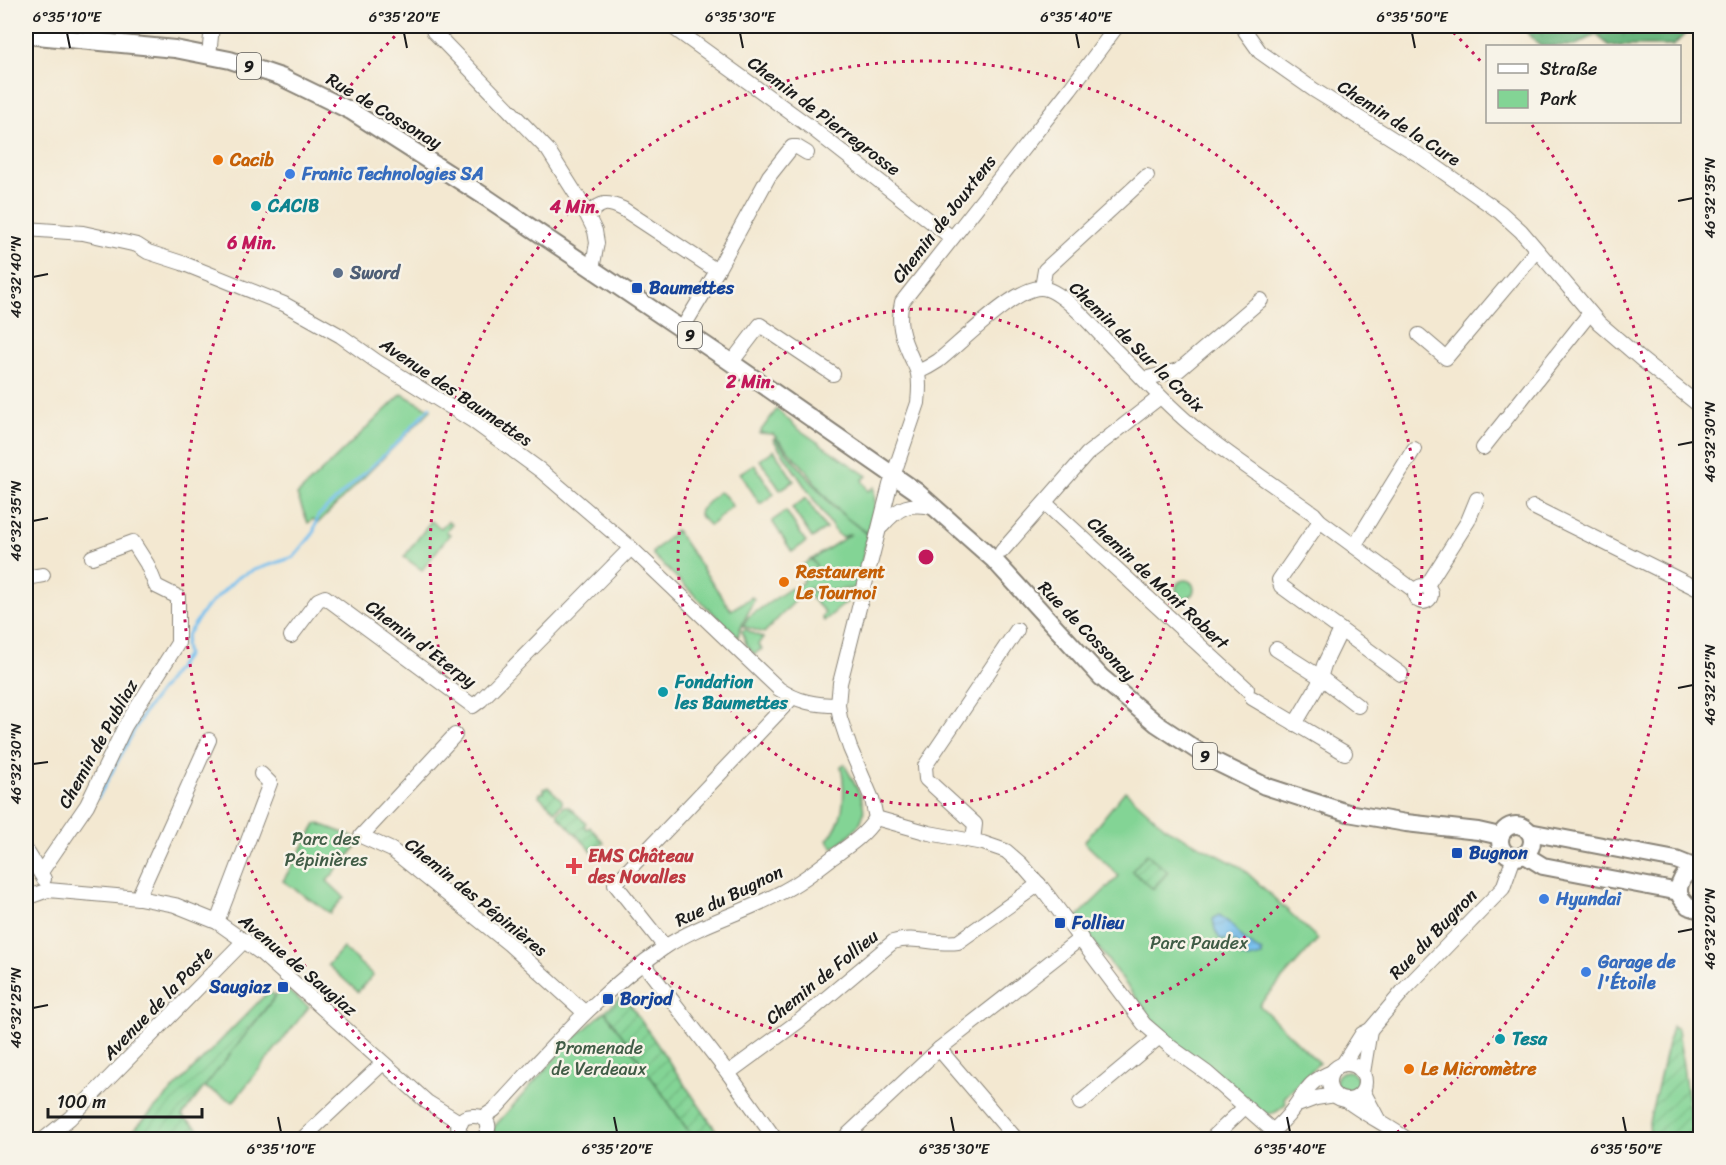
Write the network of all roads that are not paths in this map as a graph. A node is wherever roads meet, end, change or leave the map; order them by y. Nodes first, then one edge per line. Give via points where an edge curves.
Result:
1 (212, 26) edge
2 (431, 26) edge
3 (671, 26) edge
4 (1117, 26) edge
5 (1244, 26) edge
6 (26, 35) edge
7 (209, 56) junction
8 (807, 153) dead end
9 (1147, 176) dead end
10 (588, 214) junction
11 (26, 229) edge
12 (952, 238) junction
13 (1536, 250) junction
14 (592, 269) junction
15 (717, 271) junction
16 (1042, 288) junction
17 (1261, 300) dead end
18 (1590, 313) junction
19 (682, 329) junction
20 (1419, 335) dead end
21 (731, 363) junction
22 (918, 372) junction
23 (833, 374) dead end
24 (1144, 379) junction
25 (1160, 397) junction
26 (1701, 406) edge
27 (1414, 448) dead end
28 (1483, 448) dead end
29 (893, 475) junction
30 (1477, 499) dead end
31 (1045, 503) junction
32 (1533, 507) dead end
33 (936, 508) junction
34 (1320, 521) junction
35 (879, 530) junction
36 (1354, 546) junction
37 (631, 548) junction
38 (1002, 551) dead end
39 (92, 557) dead end
40 (43, 575) dead end
41 (26, 578) edge
42 (1701, 590) edge
43 (1017, 630) dead end
44 (1341, 630) junction
45 (291, 636) dead end
46 (1276, 649) dead end
47 (1401, 674) dead end
48 (1320, 677) junction
49 (792, 698) junction
50 (838, 705) junction
51 (1358, 706) dead end
52 (1295, 724) junction
53 (455, 735) dead end
54 (209, 740) dead end
55 (1344, 753) dead end
56 (261, 774) dead end
57 (876, 818) junction
58 (1529, 831) junction
59 (1500, 836) junction
60 (973, 841) junction
61 (26, 850) edge
62 (1519, 856) junction
63 (1699, 868) edge
64 (41, 872) junction
65 (1039, 884) junction
66 (48, 890) junction
67 (1679, 892) junction
68 (26, 898) edge
69 (140, 898) junction
70 (1701, 910) edge
71 (217, 922) junction
72 (1081, 938) junction
73 (244, 940) junction
74 (665, 948) junction
75 (644, 964) junction
76 (584, 1012) junction
77 (1370, 1030) junction
78 (1158, 1038) junction
79 (939, 1049) junction
80 (383, 1064) junction
81 (1337, 1068) junction
82 (728, 1073) junction
83 (1363, 1073) junction
84 (1363, 1091) junction
85 (1340, 1098) junction
86 (1080, 1103) dead end
87 (1245, 1107) junction
88 (1295, 1107) junction
89 (483, 1118) junction
90 (1378, 1119) junction
91 (460, 1123) junction
92 (1274, 1135) edge
93 (44, 1140) edge
94 (302, 1140) edge
95 (465, 1140) edge
96 (482, 1140) edge
97 (776, 1140) edge
98 (842, 1140) edge
99 (1017, 1140) edge
100 (1210, 1140) edge
101 (1408, 1140) edge

1 - 7 street
2 - 10 street via 548,150
3 - 12 street, Chemin de Pierregrosse via 809,126
4 - 12 street, Chemin de Jouxtens
5 - 13 street, Chemin de la Cure via 1260,52 1500,212
6 - 7 main road, 9 via 175,49
7 - 14 main road, Rue de Cossonay / 9 via 271,73 351,111
8 - 15 street via 794,147 789,149 769,176
9 - 16 street, Chemin de Sur la Croix via 1045,270
10 - 14 street via 597,243
10 - 15 street via 602,203 612,204
11 - 37 street, Avenue des Baumettes via 83,233 136,245 284,304 473,421 540,470
12 - 22 street, Chemin de Jouxtens via 902,302 899,327
13 - 18 street, Chemin de la Cure
13 - 20 street via 1446,358
14 - 19 main road, Rue de Cossonay / 9
15 - 19 street
16 - 22 street, Chemin de Sur la Croix via 1024,292 1010,301 936,362
16 - 24 street, Chemin de Sur la Croix via 1061,296
17 - 24 street via 1179,370
18 - 26 street, Chemin de la Cure
18 - 28 street
19 - 21 main road, Rue de Cossonay / 9
21 - 23 street via 760,325
21 - 29 main road, Rue de Cossonay / 9
22 - 29 street, Chemin de Jouxtens via 918,403
24 - 25 street, Chemin de Sur la Croix
25 - 31 street via 1087,454
25 - 34 street, Chemin de Sur la Croix via 1195,428
27 - 36 street
29 - 33 main road, Rue de Cossonay / 9
29 - 35 street, Chemin de Jouxtens
30 - 36 street, Chemin de Sur la Croix via 1468,521 1421,589
31 - 38 street
31 - 52 street, Chemin de Mont Robert via 1249,694
32 - 42 street
33 - 35 street via 919,504 902,508
33 - 59 main road, Rue de Cossonay / 9 via 994,560 1101,677 1157,724 1210,759 1265,786 1348,813
34 - 36 street, Chemin de Sur la Croix
34 - 44 street via 1279,582
35 - 50 street, Chemin de Jouxtens via 846,653
37 - 45 street, Chemin d'Eterpy via 473,706 325,597 320,598
37 - 49 street, Avenue des Baumettes
39 - 64 street, Chemin de Publiaz via 133,542 156,586 178,597 178,644 124,726 87,805
40 - 41 street
43 - 60 street via 926,766 926,779 975,824
44 - 47 street
44 - 48 street
46 - 48 street
48 - 51 street
48 - 52 street
49 - 50 street, Avenue des Baumettes
49 - 74 street via 615,884
50 - 57 street, Chemin de Jouxtens via 843,731
52 - 55 street
53 - 76 street, Chemin des Pépinières via 362,836 392,850 509,944
54 - 69 street
56 - 71 street via 270,783
57 - 60 street, Rue du Bugnon
57 - 74 street, Rue du Bugnon via 856,841 795,885 722,917
58 - 59 main road, Rue de Cossonay / 9 via 1513,825
58 - 62 main road via 1532,844
58 - 63 main road, Rue de Cossonay / 9
59 - 62 main road via 1505,854
60 - 65 street, Rue du Bugnon via 1006,852
61 - 64 street
62 - 67 main road via 1543,866
62 - 77 street, Rue du Bugnon via 1503,888
63 - 67 main road, 9 via 1681,879
64 - 66 street
65 - 72 street, Rue du Bugnon
65 - 82 street, Chemin de Follieu via 958,942 944,944 904,938 893,942
66 - 68 street
66 - 69 street, Avenue de Saugiaz
67 - 70 main road via 1688,906
69 - 71 street, Avenue de Saugiaz via 175,905
71 - 73 street, Avenue de Saugiaz
72 - 78 street, Rue du Bugnon
72 - 79 street
73 - 80 street, Avenue de Saugiaz
73 - 93 street, Avenue de la Poste
74 - 75 street, Rue du Bugnon
75 - 76 street, Rue du Bugnon
75 - 82 street
76 - 89 street, Rue du Bugnon
77 - 81 street, Rue du Bugnon via 1362,1034
77 - 83 street
78 - 86 street
78 - 87 street, Rue du Bugnon via 1208,1073
79 - 98 street
79 - 99 street
80 - 91 street, Avenue de Saugiaz via 427,1102
80 - 94 street
81 - 83 street via 1351,1064
81 - 85 street via 1329,1080 1330,1088
81 - 88 street, Rue du Bugnon via 1304,1090
82 - 97 street
83 - 84 street
84 - 85 street, Rue du Bugnon via 1356,1098
84 - 90 street
85 - 88 street, Rue du Bugnon via 1316,1098
85 - 90 street
87 - 92 street, Rue du Bugnon
87 - 100 street
88 - 92 street, Rue du Bugnon
89 - 91 street via 470,1115
89 - 96 street via 488,1129
90 - 101 street
91 - 95 street

